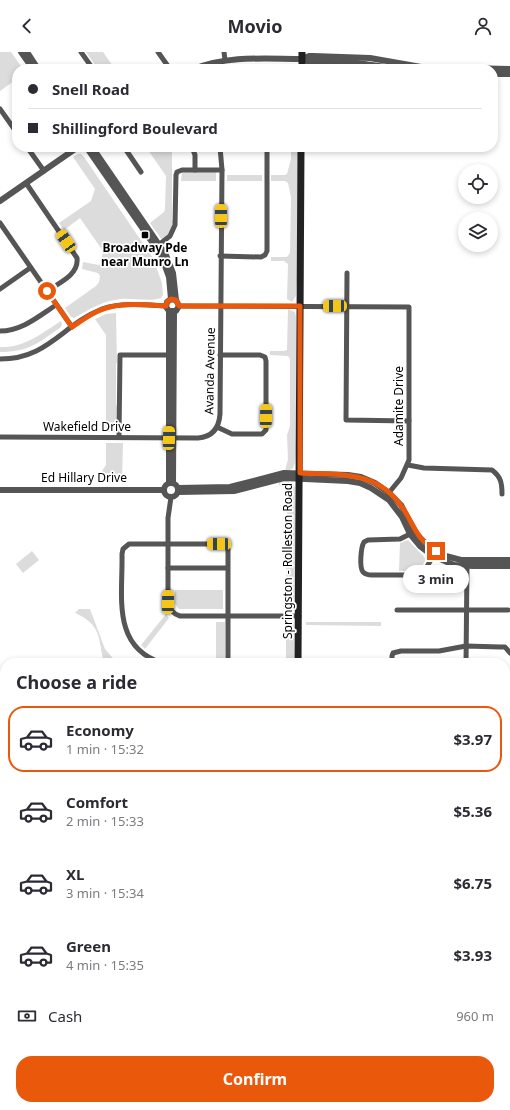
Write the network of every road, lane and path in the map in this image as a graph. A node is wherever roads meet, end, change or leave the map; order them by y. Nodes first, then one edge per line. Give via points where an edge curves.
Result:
1 (21, 52) edge
2 (27, 52) edge
3 (81, 52) edge
4 (158, 52) edge
5 (224, 52) edge
6 (302, 55) edge
7 (358, 57) edge
8 (225, 60) junction
9 (29, 64) edge
10 (35, 64) edge
11 (89, 64) edge
12 (166, 64) edge
13 (208, 64) edge
14 (382, 64) edge
15 (402, 64) edge
16 (498, 69) edge
17 (510, 69) edge
18 (498, 74) edge
19 (510, 74) edge
20 (0, 109) edge
21 (12, 126) edge
22 (31, 152) edge
23 (71, 152) edge
24 (92, 152) edge
25 (127, 152) edge
26 (194, 152) edge
27 (220, 152) edge
28 (267, 152) edge
29 (301, 152) edge
30 (195, 170) junction
31 (222, 170) junction
32 (44, 171) junction
33 (141, 172) dead end
34 (26, 183) junction
35 (0, 201) edge
36 (0, 223) edge
37 (158, 246) junction
38 (220, 256) junction
39 (30, 268) junction
40 (347, 273) dead end
41 (0, 289) edge
42 (47, 291) junction
43 (175, 302) junction
44 (56, 305) junction
45 (221, 306) junction
46 (300, 306) junction
47 (347, 306) junction
48 (170, 310) junction
49 (72, 327) junction
50 (0, 331) edge
51 (171, 355) junction
52 (220, 355) junction
53 (0, 359) edge
54 (409, 421) junction
55 (217, 427) junction
56 (0, 437) edge
57 (119, 437) junction
58 (171, 438) junction
59 (408, 465) junction
60 (300, 476) junction
61 (174, 486) junction
62 (1, 489) edge
63 (163, 490) junction
64 (502, 494) dead end
65 (387, 495) junction
66 (171, 497) junction
67 (410, 534) junction
68 (168, 543) junction
69 (433, 556) junction
70 (510, 560) edge
71 (467, 566) junction
72 (510, 566) edge
73 (168, 568) junction
74 (227, 568) junction
75 (397, 610) dead end
76 (466, 610) junction
77 (508, 610) dead end
78 (228, 616) junction
79 (299, 616) junction
80 (466, 646) junction
81 (510, 653) edge
82 (150, 658) edge
83 (228, 658) edge
84 (298, 658) edge
85 (392, 658) edge
86 (466, 658) edge

1 - 9 street
2 - 10 street
3 - 11 street
4 - 12 street
5 - 8 street
6 - 7 street
6 - 8 street
7 - 14 street
7 - 15 street
8 - 13 street
16 - 17 street
18 - 19 street
20 - 21 street
22 - 32 street
23 - 32 street
24 - 37 street
25 - 33 street
26 - 30 street
27 - 31 street, Avanda Avenue
28 - 38 street via 266,251 261,257
29 - 46 main road, Springston - Rolleston Road
30 - 31 street
30 - 37 street via 182,170 176,173 175,226 170,236
31 - 38 street, Avanda Avenue
32 - 34 street
34 - 35 street
34 - 42 street via 77,258 74,272
36 - 39 street
37 - 43 street
38 - 45 street, Avanda Avenue
39 - 41 street
39 - 42 street
40 - 47 street
42 - 44 street
43 - 45 street
43 - 48 street via 178,310
43 - 48 street via 167,302
44 - 49 street
44 - 50 street via 26,325
45 - 46 street
45 - 52 street, Avanda Avenue
46 - 47 street
46 - 60 main road, Springston - Rolleston Road
47 - 54 street, Adamite Drive via 409,308
47 - 54 street via 346,420
48 - 49 street via 109,307
48 - 51 street
49 - 53 street via 32,354
51 - 57 street via 120,355
51 - 58 street
52 - 55 street, Avanda Avenue via 220,414
52 - 55 street via 265,357 266,430 262,434 232,434
54 - 59 street, Adamite Drive
55 - 58 street, Avanda Avenue via 206,437
56 - 57 street, Wakefield Drive
57 - 58 street, Wakefield Drive
58 - 61 street
59 - 64 street via 424,468 492,470 502,481
59 - 65 street, Adamite Drive via 402,478
60 - 61 street via 284,473 230,487
60 - 65 street via 361,477 375,483
60 - 79 main road, Springston - Rolleston Road
61 - 63 street via 165,485
61 - 66 street via 175,496
62 - 63 street, Ed Hillary Drive
63 - 66 street
65 - 67 street
65 - 70 street via 401,505 415,532 423,541 442,555 461,560
66 - 68 street
67 - 69 street
67 - 69 street via 400,539 364,542 361,550 364,572 368,575 421,575
68 - 73 street
68 - 74 street via 223,544 227,546
68 - 82 street via 132,543 126,546 122,554 124,627 139,651
69 - 71 street via 454,565
71 - 72 street
71 - 76 street
73 - 74 street
73 - 78 street via 168,604 174,614
74 - 78 street
75 - 76 street
76 - 77 street
76 - 80 street
78 - 79 street
78 - 83 street
79 - 84 main road, Springston - Rolleston Road
80 - 81 street via 505,647
80 - 85 street via 439,651 396,652
80 - 86 street

